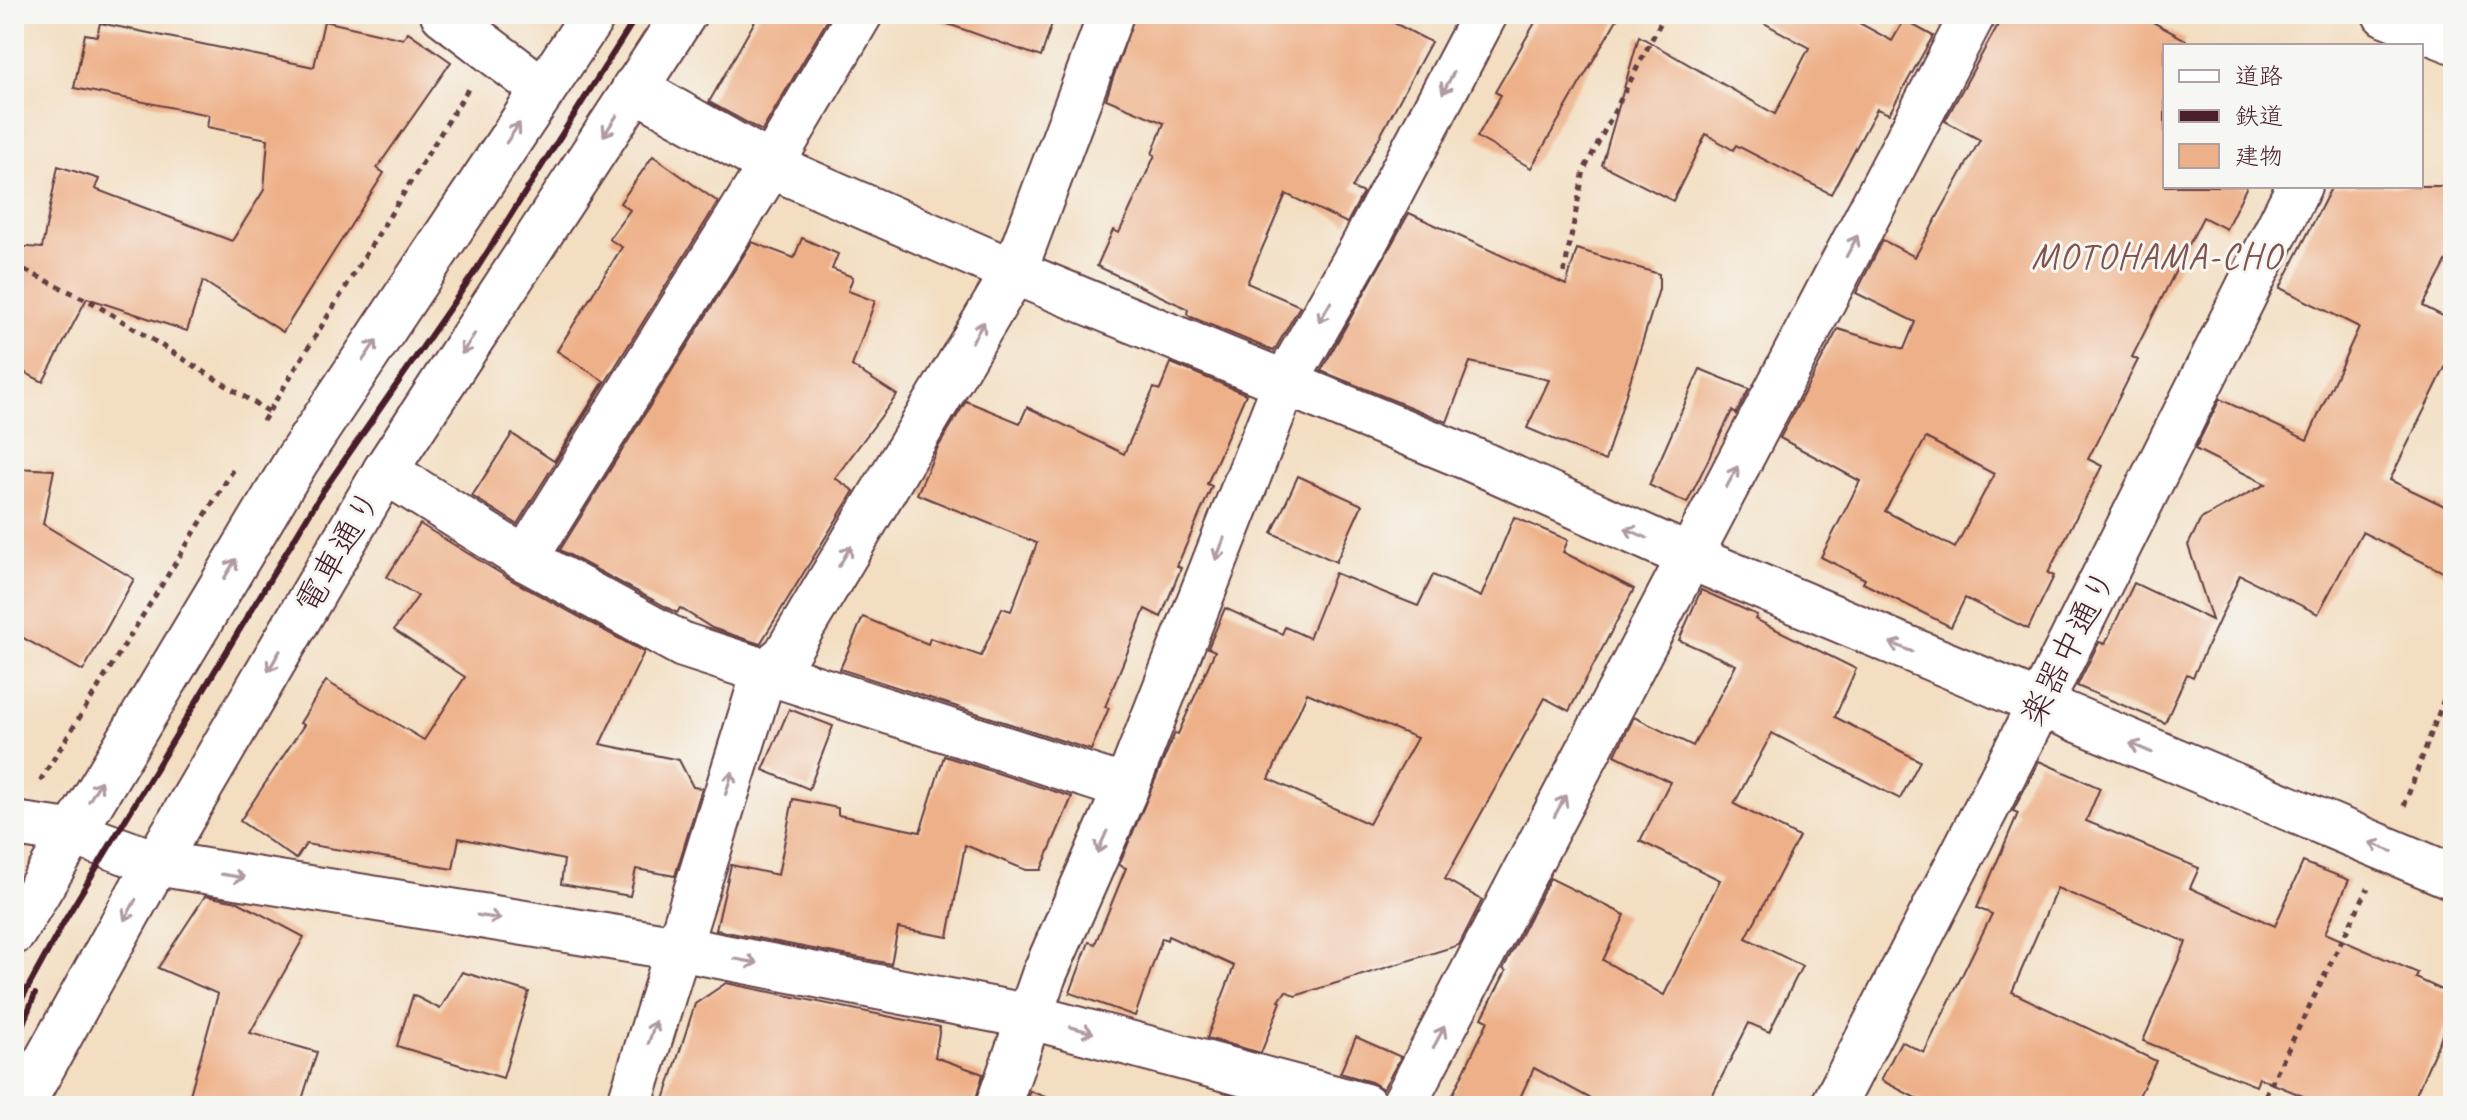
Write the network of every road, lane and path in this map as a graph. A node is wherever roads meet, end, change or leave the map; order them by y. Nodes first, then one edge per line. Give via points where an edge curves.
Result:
1 (443, 14) edge
2 (594, 14) edge
3 (684, 14) edge
4 (860, 14) edge
5 (1111, 14) edge
6 (1485, 14) edge
7 (1665, 14) edge
8 (1973, 14) edge
9 (2385, 14) edge
10 (2453, 41) edge
11 (2369, 44) edge
12 (634, 88) junction
13 (542, 89) junction
14 (771, 165) junction
15 (2298, 188) edge
16 (14, 265) edge
17 (1014, 272) junction
18 (1564, 273) dead end
19 (1285, 383) junction
20 (269, 412) dead end
21 (385, 471) junction
22 (1690, 557) junction
23 (525, 559) junction
24 (764, 673) junction
25 (2039, 706) junction
26 (1126, 788) junction
27 (14, 824) edge
28 (70, 832) junction
29 (156, 863) junction
30 (2453, 877) edge
31 (14, 932) edge
32 (678, 948) junction
33 (1031, 1017) junction
34 (21, 1106) edge
35 (629, 1106) edge
36 (998, 1106) edge
37 (1365, 1106) edge
38 (1403, 1106) edge
39 (1833, 1106) edge

1 - 13 street
2 - 13 street
3 - 12 street, 電車通り
4 - 14 street
5 - 17 street
6 -> 19 street
7 - 18 path via 1584,170
22 -> 8 street
9 - 10 street
9 - 11 street
12 - 14 street
12 -> 21 street, 電車通り
28 -> 13 street via 297,460
14 - 17 street
14 - 23 street
15 - 25 street, 楽器中通り
16 - 20 path via 93,303
17 - 19 street
24 -> 17 street via 785,656
22 -> 19 street
19 -> 26 street
21 - 23 street
21 -> 29 street, 電車通り
25 -> 22 street
38 -> 22 street
23 - 24 street via 683,645
24 - 26 street
32 -> 24 street
30 -> 25 street
25 - 39 street, 楽器中通り
26 -> 33 street via 1044,975
27 - 28 street
28 - 29 street
28 - 31 street
29 -> 32 street
29 -> 34 street, 電車通り
32 -> 33 street
35 -> 32 street
33 - 36 street
33 -> 37 street

